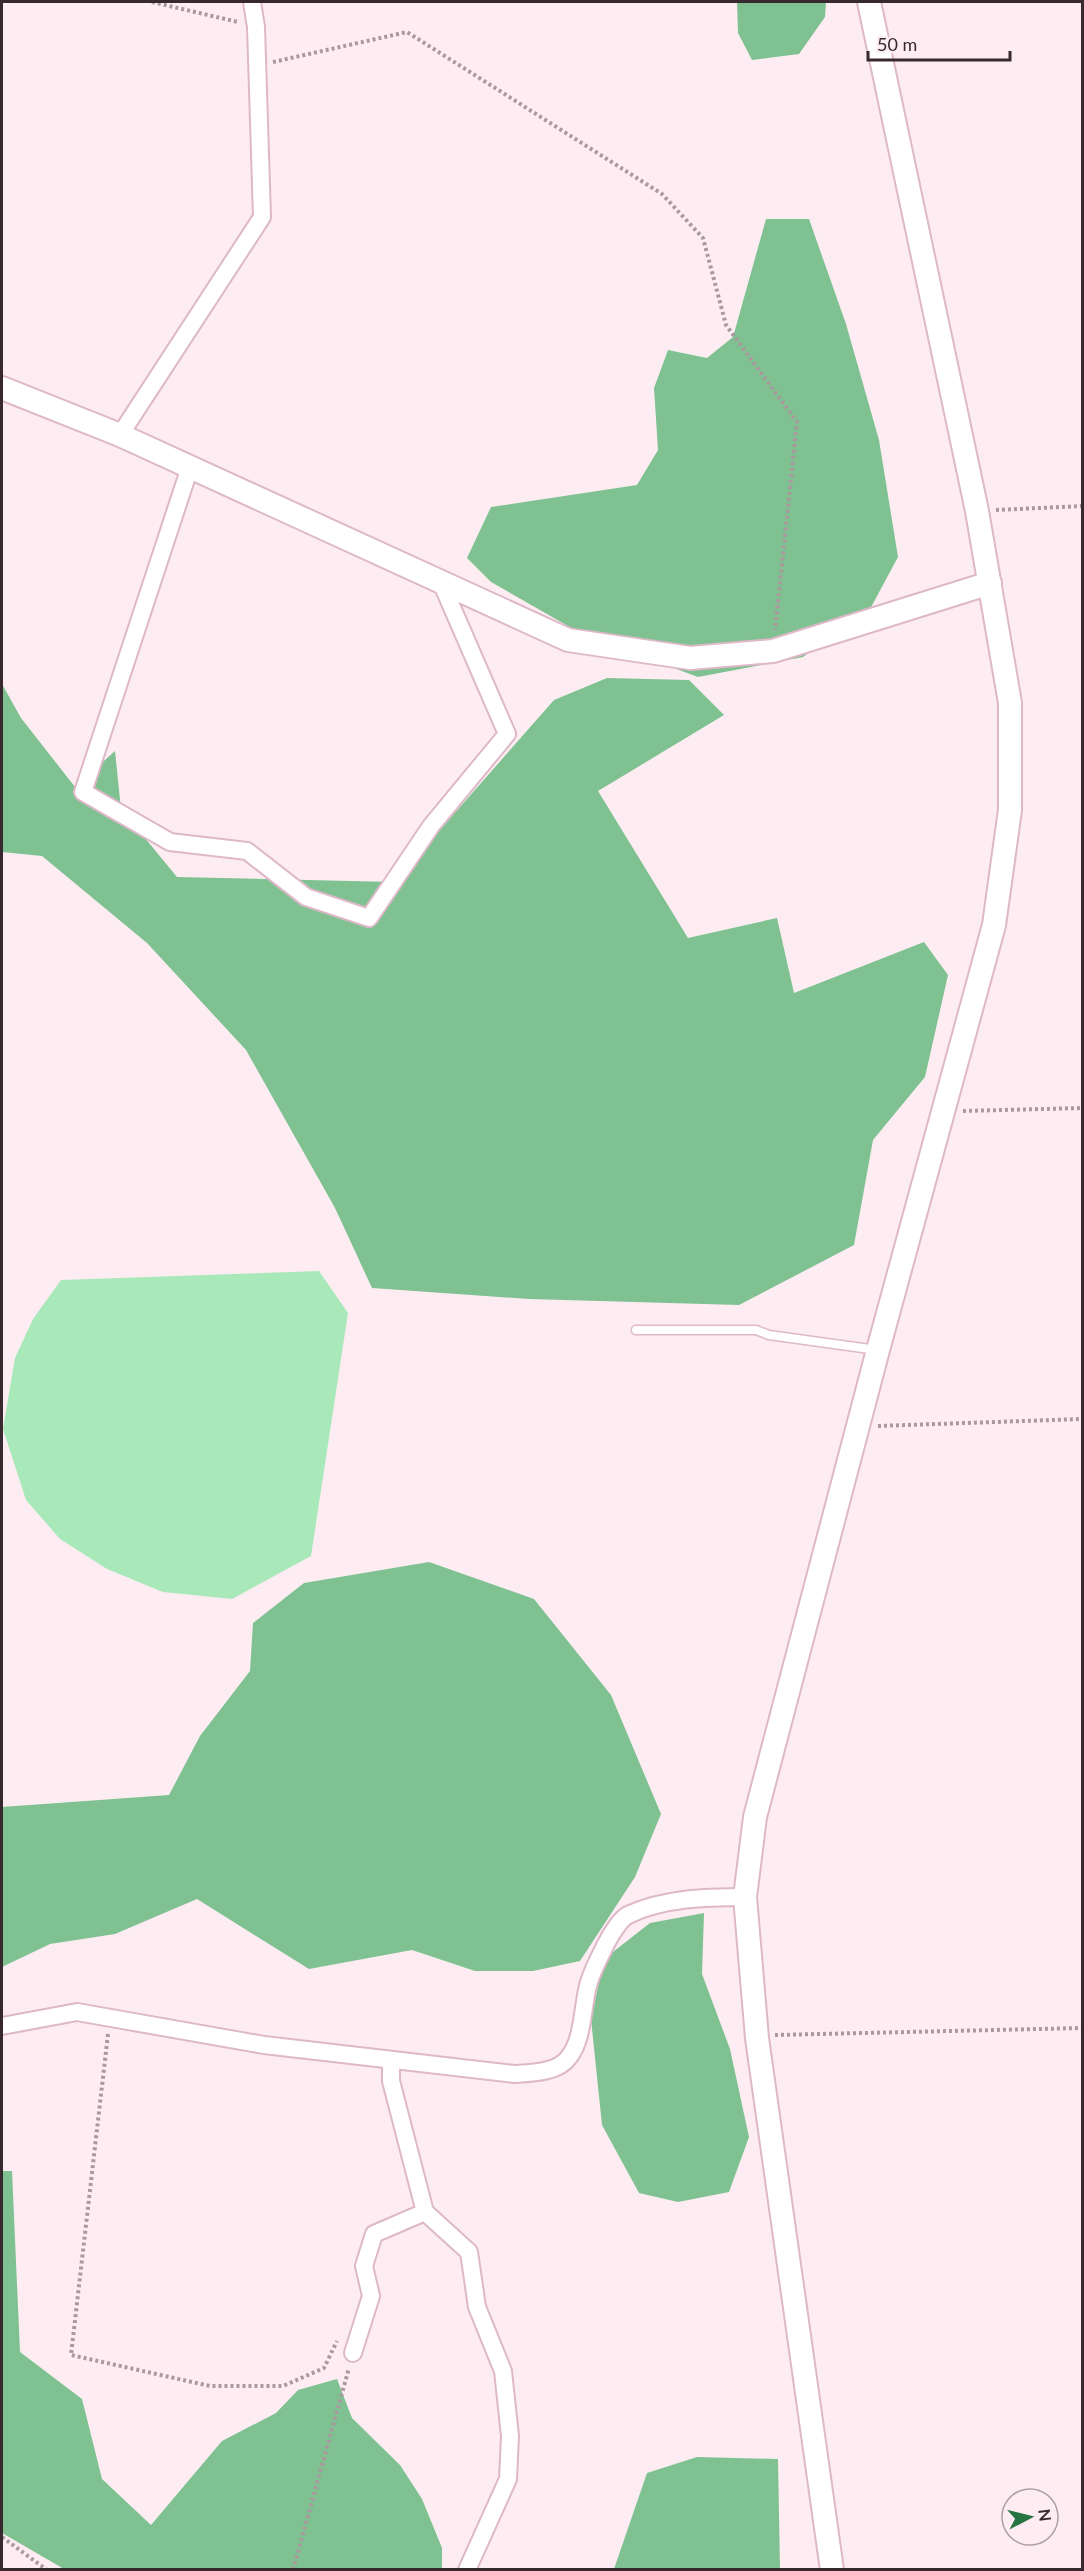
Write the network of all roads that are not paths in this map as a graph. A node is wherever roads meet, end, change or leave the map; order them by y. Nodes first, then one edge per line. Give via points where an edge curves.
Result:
1 (252, 2) edge
2 (869, 2) edge
3 (2, 388) edge
4 (120, 435) junction
5 (190, 467) junction
6 (441, 582) junction
7 (990, 583) junction
8 (636, 1330) dead end
9 (878, 1350) junction
10 (746, 1897) junction
11 (2, 2026) edge
12 (391, 2061) junction
13 (425, 2212) junction
14 (353, 2353) road end
15 (467, 2570) edge
16 (832, 2570) edge

1 - 4 street via 262,218
2 - 7 street
3 - 4 street
4 - 5 street
5 - 6 street
5 - 6 street via 83,792 170,842 247,851 306,897 369,918 431,826 507,734
6 - 7 street via 568,640 690,658 773,651
7 - 9 street via 1010,703 1010,810 994,926
8 - 9 lane via 756,1330
9 - 10 street via 755,1817
10 - 12 street via 707,1897 626,1916 608,1939 589,1981 579,2033 569,2058 550,2070 514,2074
10 - 16 street via 757,2038
11 - 12 street via 77,2012 264,2045
12 - 13 street via 391,2081
13 - 14 street via 374,2234 364,2266 371,2296
13 - 15 street via 469,2252 477,2307 503,2371 510,2436 508,2479

